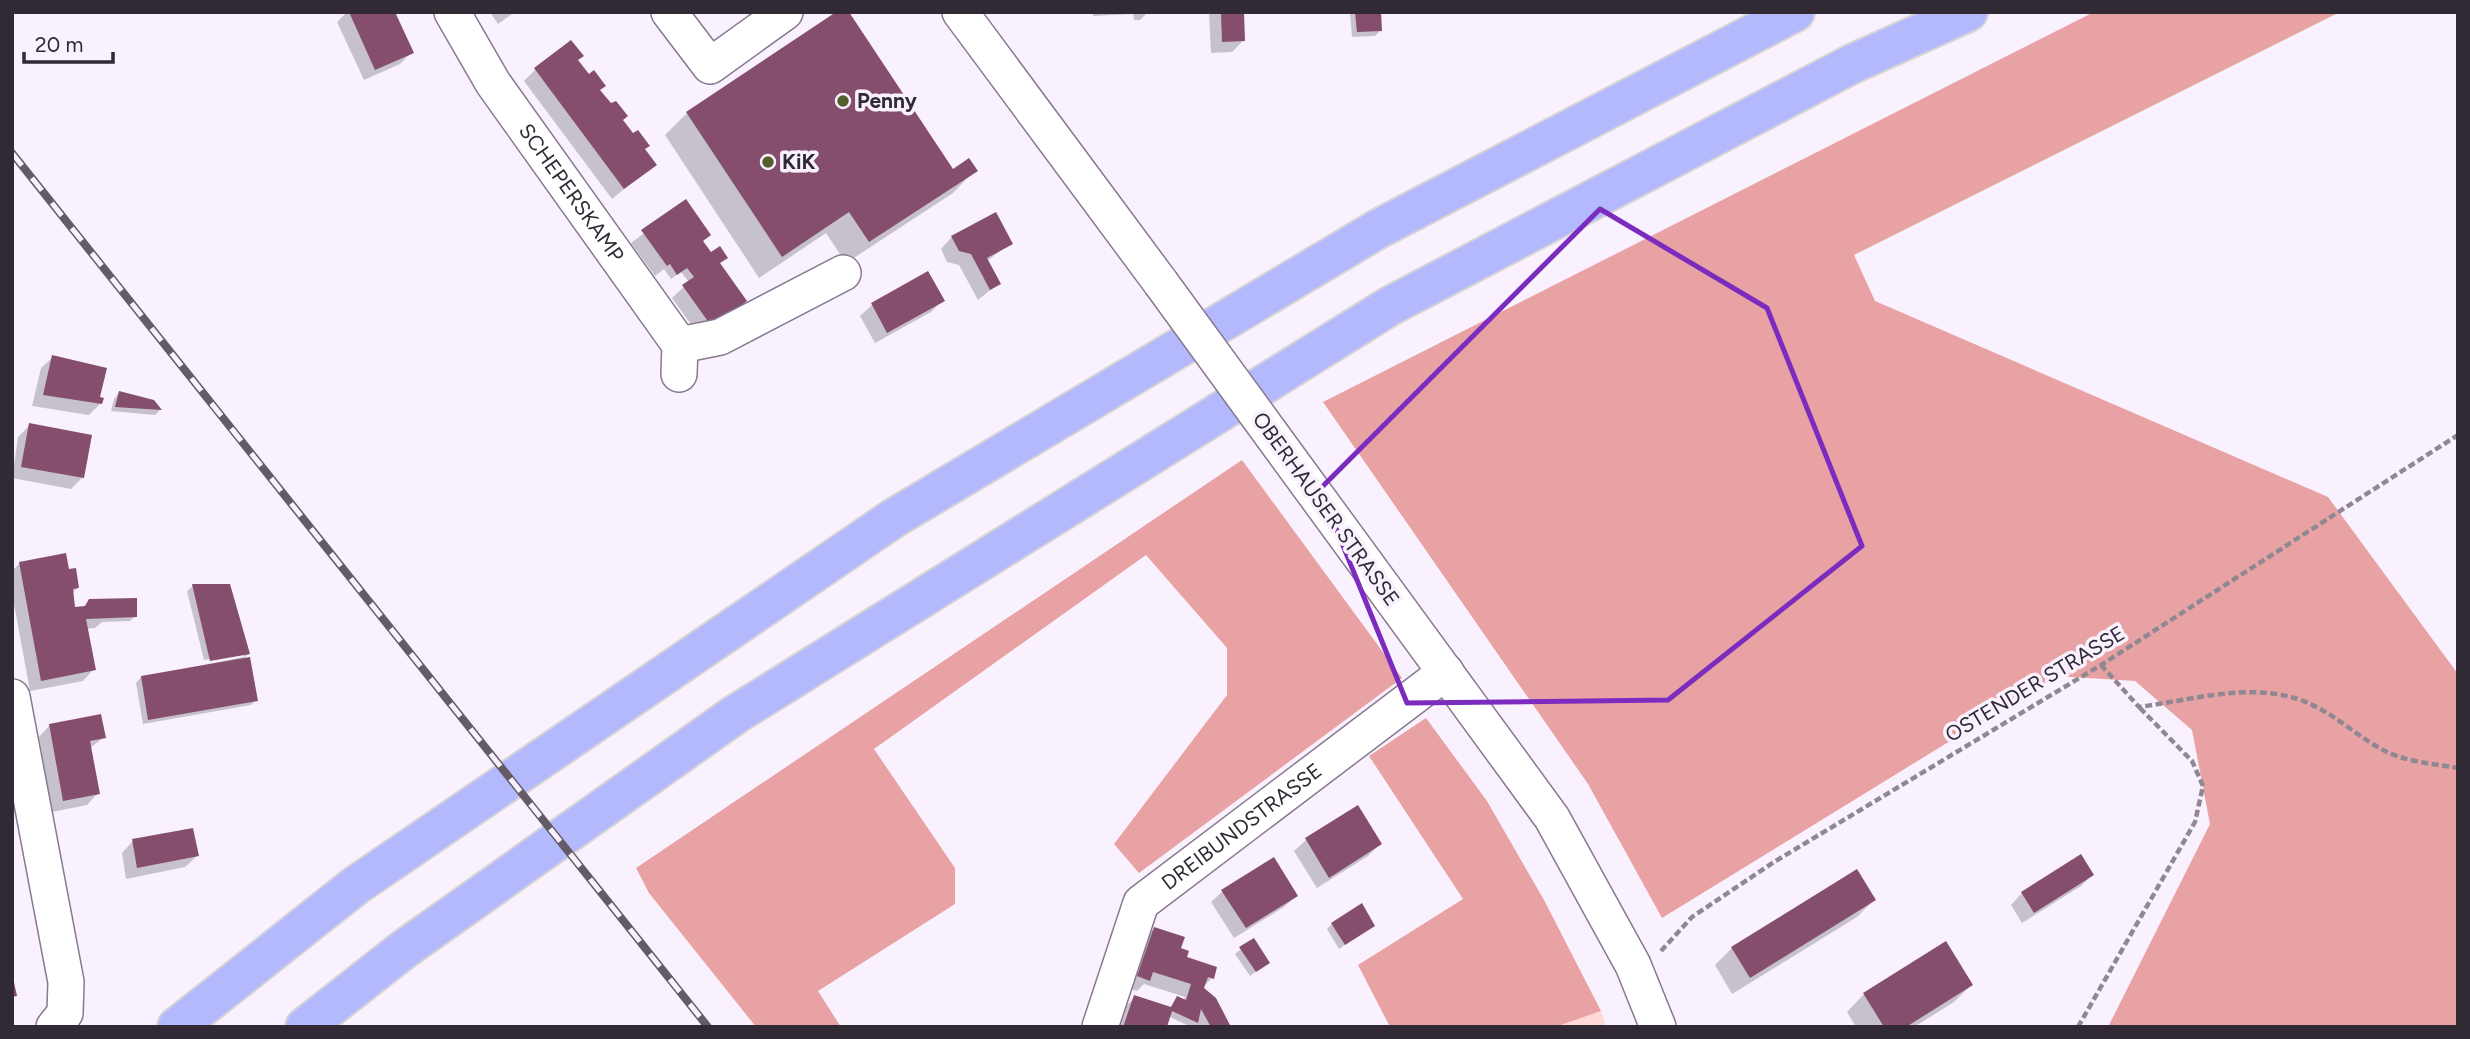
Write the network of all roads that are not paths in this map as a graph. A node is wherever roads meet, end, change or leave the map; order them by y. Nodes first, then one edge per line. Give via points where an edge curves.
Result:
1 (452, 12) edge
2 (669, 12) edge
3 (785, 12) edge
4 (960, 12) edge
5 (1795, 12) edge
6 (1968, 12) edge
7 (843, 273) dead end
8 (1446, 672) junction
9 (12, 697) edge
10 (54, 1027) edge
11 (177, 1027) edge
12 (305, 1027) edge
13 (1100, 1027) edge
14 (1658, 1027) edge

1 - 7 street, SCHEPERSKAMP via 493,83 680,360
2 - 3 street via 710,66
4 - 8 street, OBERHAUSER STRASSE, bridge
5 - 11 highway via 1378,229 894,518 355,886
6 - 12 highway via 1852,64 1390,306 737,714 403,950
8 - 13 street, DREIBUNDSTRASSE via 1141,903
8 - 14 street, OBERHAUSER STRASSE via 1552,818 1633,965
9 - 10 street via 66,982 65,1013

